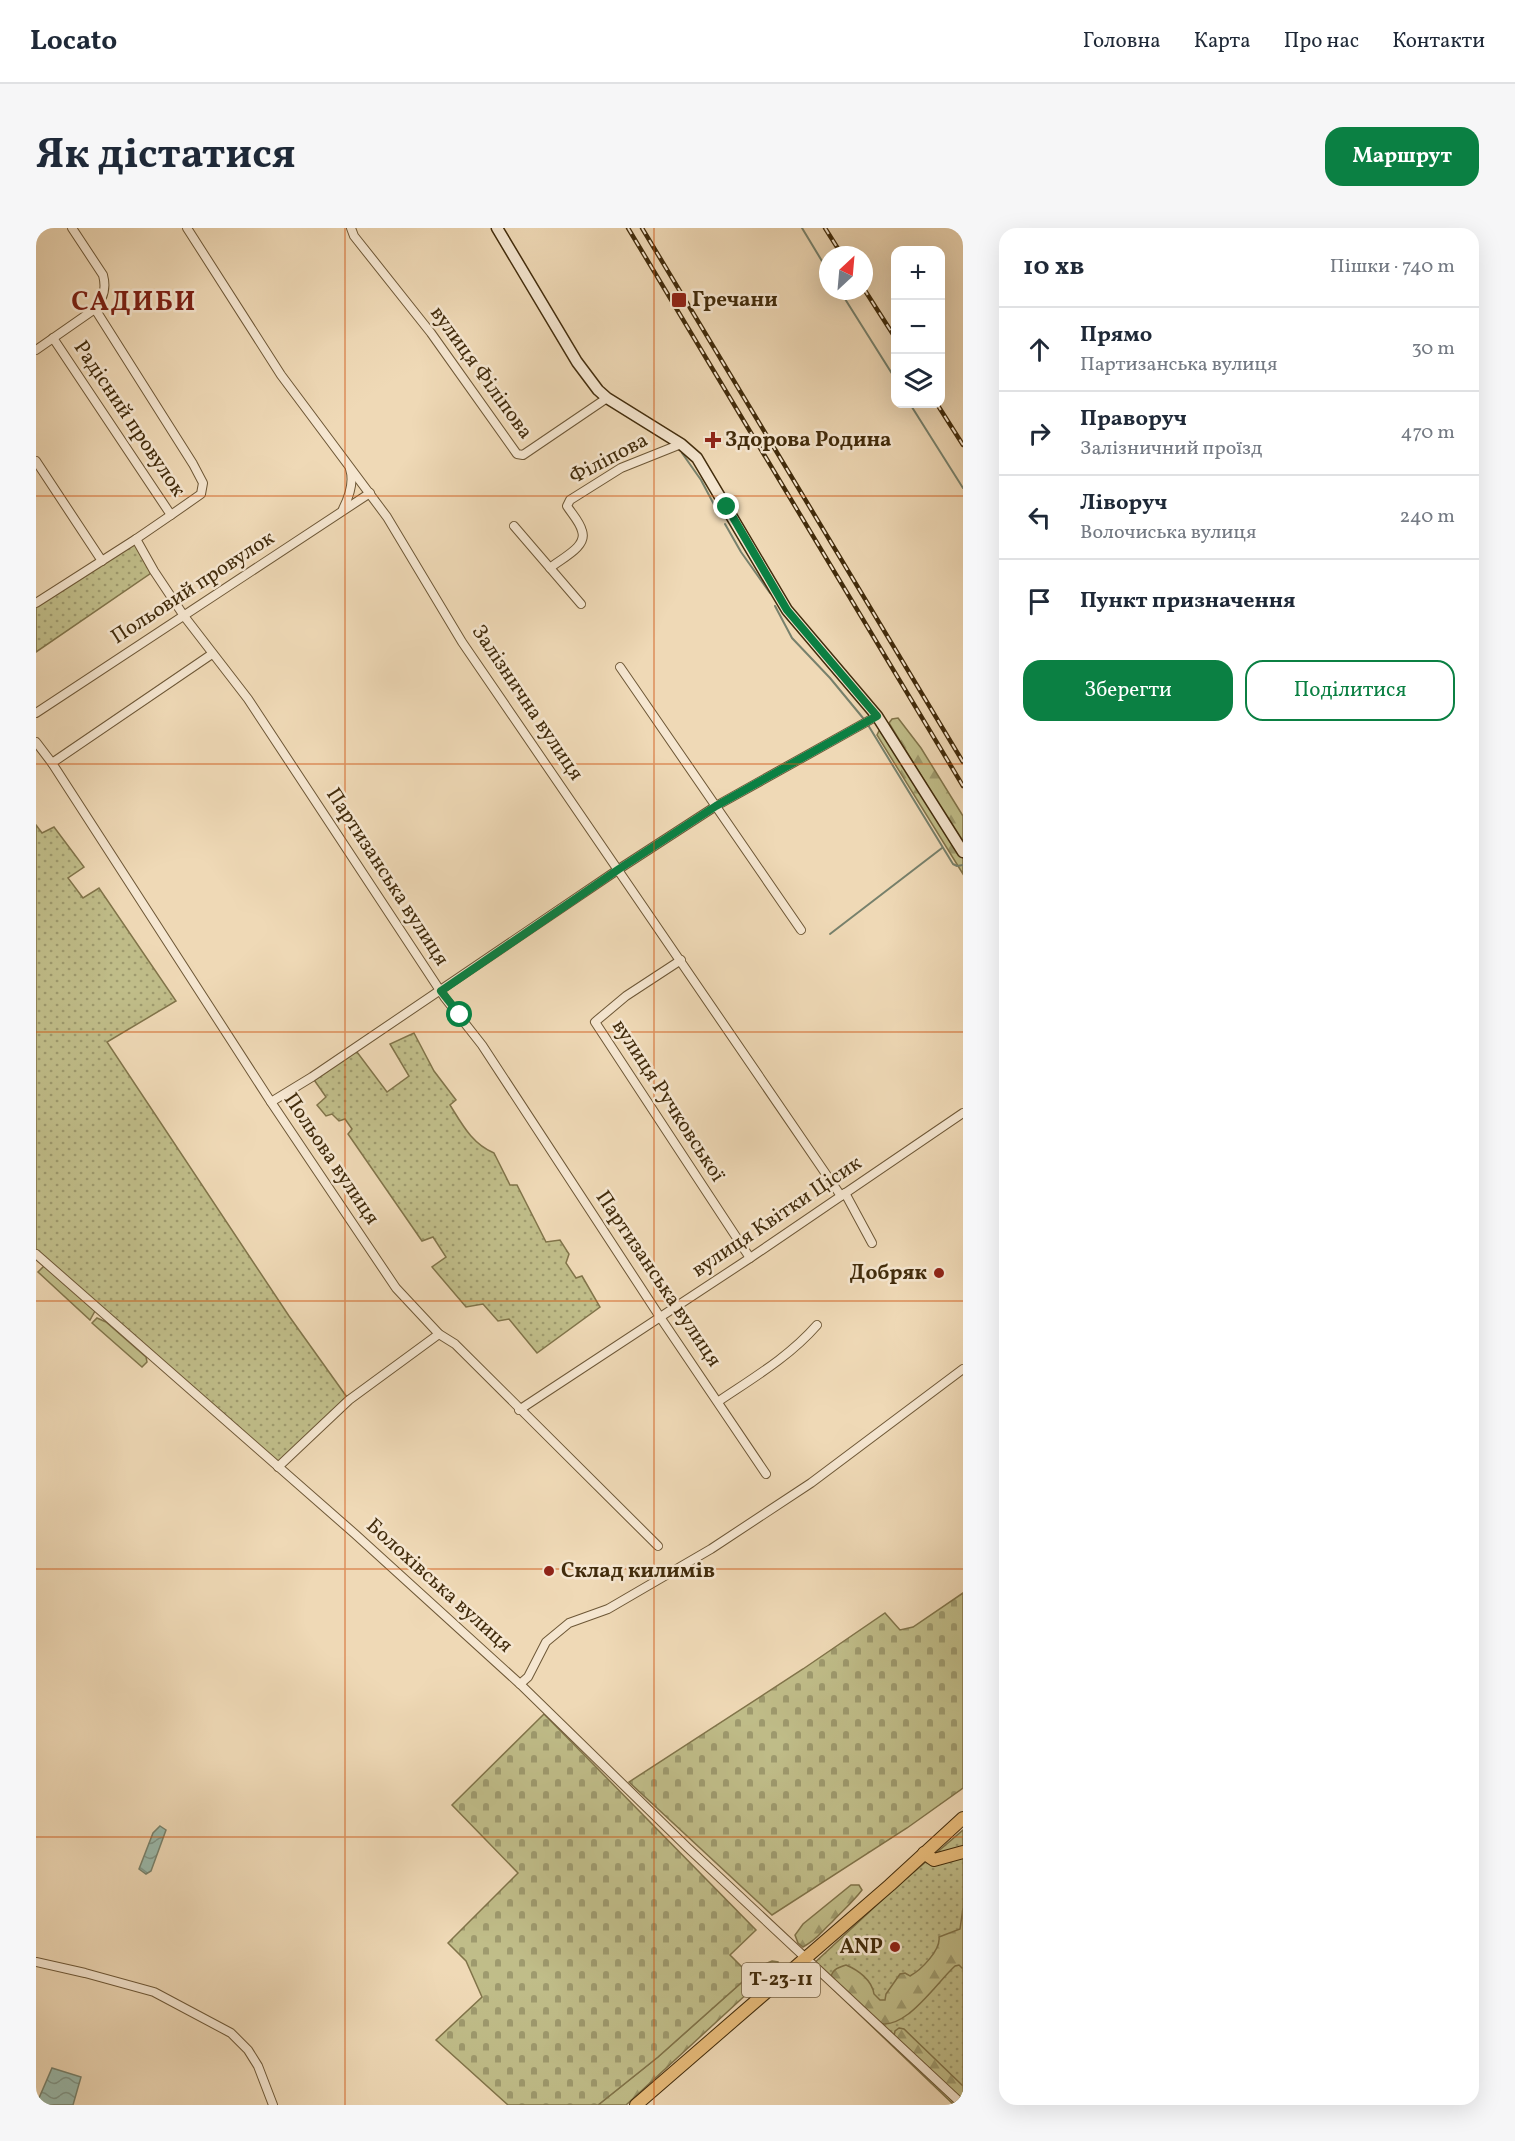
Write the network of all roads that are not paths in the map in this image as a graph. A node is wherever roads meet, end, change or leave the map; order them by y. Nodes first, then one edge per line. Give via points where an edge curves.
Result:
1 (72, 228) edge
2 (188, 228) edge
3 (351, 228) edge
4 (497, 228) edge
5 (95, 309) junction
6 (53, 338) junction
7 (36, 350) edge
8 (607, 398) junction
9 (681, 444) junction
10 (36, 461) edge
11 (346, 461) junction
12 (370, 493) junction
13 (340, 512) junction
14 (171, 515) junction
15 (514, 526) dead end
16 (136, 540) junction
17 (102, 561) junction
18 (550, 568) junction
19 (36, 603) edge
20 (581, 604) dead end
21 (184, 616) junction
22 (212, 654) junction
23 (620, 667) dead end
24 (36, 713) edge
25 (877, 716) junction
26 (36, 742) edge
27 (52, 764) junction
28 (716, 806) junction
29 (963, 852) edge
30 (619, 869) junction
31 (801, 930) dead end
32 (681, 960) junction
33 (441, 991) junction
34 (271, 1102) junction
35 (963, 1113) edge
36 (843, 1194) junction
37 (872, 1243) dead end
38 (36, 1254) edge
39 (750, 1258) junction
40 (660, 1317) junction
41 (817, 1325) dead end
42 (439, 1334) junction
43 (963, 1369) edge
44 (718, 1401) junction
45 (519, 1410) junction
46 (278, 1467) junction
47 (766, 1474) dead end
48 (658, 1546) dead end
49 (520, 1684) junction
50 (962, 1818) edge
51 (963, 1852) edge
52 (924, 1853) junction
53 (806, 1958) junction
54 (36, 1962) edge
55 (273, 2105) edge
56 (636, 2105) edge
57 (963, 2105) edge

1 - 5 street via 103,275 104,296
2 - 11 street, Залізнична вулиця via 281,375
3 - 8 street, вулиця Філіпова via 432,333 517,454 522,455
4 - 8 main road via 577,362
5 - 6 street
5 - 14 street via 203,483 201,494
6 - 7 street
6 - 14 street, Радісний провулок
8 - 9 main road
9 - 18 street, Філіпова via 621,468 570,500 567,506 584,537
9 - 25 main road via 697,458 787,610
10 - 17 street
11 - 12 street, Залізнична вулиця
11 - 13 street via 351,481
12 - 13 street, Польовий провулок
12 - 30 street, Залізнична вулиця via 462,642
13 - 21 street, Польовий провулок
14 - 16 street, Радісний провулок
15 - 18 street
16 - 17 street, Радісний провулок
16 - 21 street, Партизанська вулиця
17 - 19 street, Радісний провулок
18 - 20 street
21 - 22 street, Партизанська вулиця
21 - 24 street, Польовий провулок
22 - 27 street
22 - 33 street, Партизанська вулиця via 248,699
23 - 28 street
25 - 28 street
25 - 29 main road
26 - 27 street, Польова вулиця
27 - 34 street, Польова вулиця
28 - 30 street
28 - 31 street
30 - 32 street, Залізнична вулиця
30 - 33 street
32 - 36 street, Залізнична вулиця
32 - 39 street, вулиця Ручковської via 595,1022
33 - 34 street
33 - 40 street, Партизанська вулиця via 482,1045
34 - 42 street, Польова вулиця via 396,1288
35 - 36 street, вулиця Квітки Цісик
36 - 37 street, Залізнична вулиця
36 - 39 street, вулиця Квітки Цісик
38 - 46 street, Болохівська вулиця
39 - 40 street, вулиця Квітки Цісик
40 - 44 street, Партизанська вулиця
40 - 45 street, вулиця Квітки Цісик
41 - 44 street via 758,1376
42 - 45 street, Польова вулиця via 455,1344
42 - 46 street via 349,1400
43 - 49 street via 811,1483 711,1548 608,1609 569,1623 546,1642 528,1677
44 - 47 street, Партизанська вулиця
45 - 48 street, Польова вулиця
46 - 49 street, Болохівська вулиця
49 - 53 street, Болохівська вулиця
50 - 52 main road, Т-23-11
51 - 52 main road via 934,1860
52 - 53 main road, Т-23-11
53 - 56 main road, Т-23-11
53 - 57 street, Болохівська вулиця
54 - 55 street via 153,1992 231,2033 258,2066

